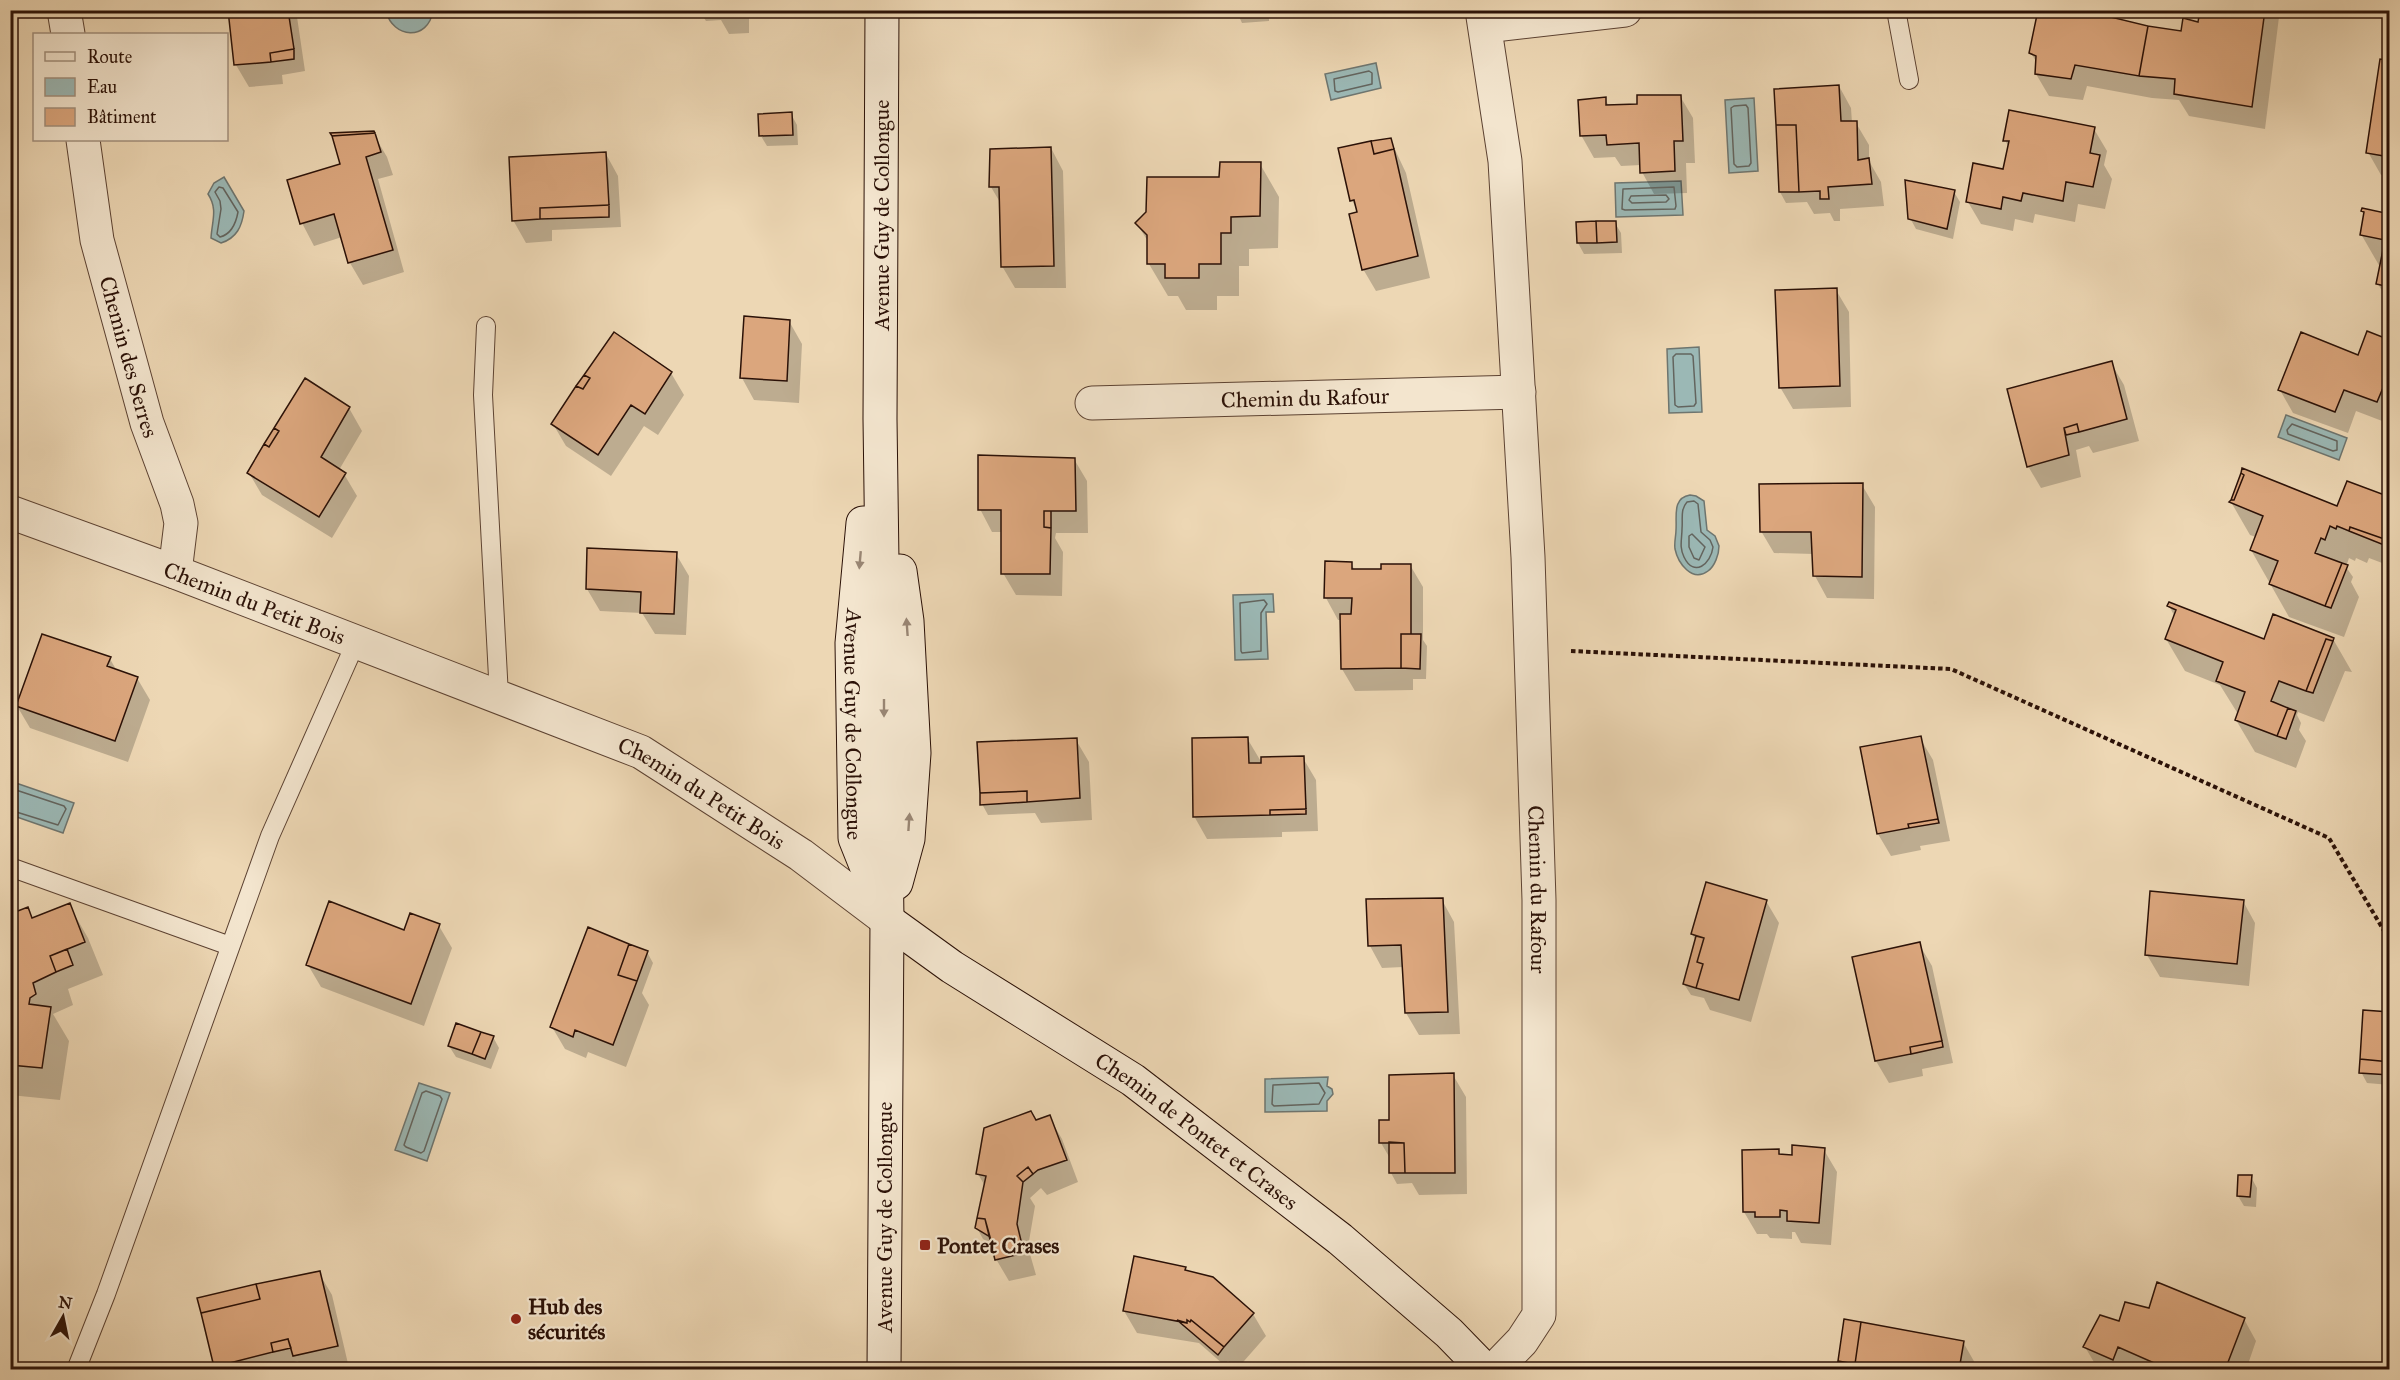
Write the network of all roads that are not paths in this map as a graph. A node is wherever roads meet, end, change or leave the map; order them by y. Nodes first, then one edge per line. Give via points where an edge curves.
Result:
1 (64, 10) edge
2 (882, 10) edge
3 (1625, 10) edge
4 (1896, 10) edge
5 (1483, 18) edge
6 (68, 33) edge
7 (1908, 80) dead end
8 (83, 141) edge
9 (486, 326) dead end
10 (1519, 392) junction
11 (1092, 403) dead end
12 (880, 419) junction
13 (10, 512) edge
14 (175, 572) junction
15 (356, 642) junction
16 (499, 696) junction
17 (10, 867) edge
18 (887, 920) junction
19 (230, 946) junction
20 (76, 1370) edge
21 (884, 1370) edge
22 (1485, 1370) edge
23 (1494, 1370) edge

1 - 6 street
2 - 12 street, Avenue Guy de Collongue
3 - 5 street
4 - 7 lane
5 - 10 street, Chemin du Rafour via 1505,161
8 - 14 street, Chemin des Serres via 97,240 147,423 177,504 181,523
9 - 16 lane via 483,395
10 - 11 street, Chemin du Rafour
10 - 23 street, Chemin du Rafour via 1539,900 1539,1315 1522,1341
12 - 18 street, Avenue Guy de Collongue via 907,621 914,753 908,839
12 -> 18 street, Avenue Guy de Collongue via 852,643 853,741 855,838
13 - 14 street, Chemin du Petit Bois
14 - 15 street, Chemin du Petit Bois
15 - 16 street, Chemin du Petit Bois
15 - 19 lane via 270,836
16 - 18 street, Chemin du Petit Bois via 641,752 801,855
17 - 19 lane
18 - 21 street, Avenue Guy de Collongue
18 - 22 street, Chemin de Pontet et Crases via 952,967 1133,1080 1340,1239 1449,1332
19 - 20 lane

